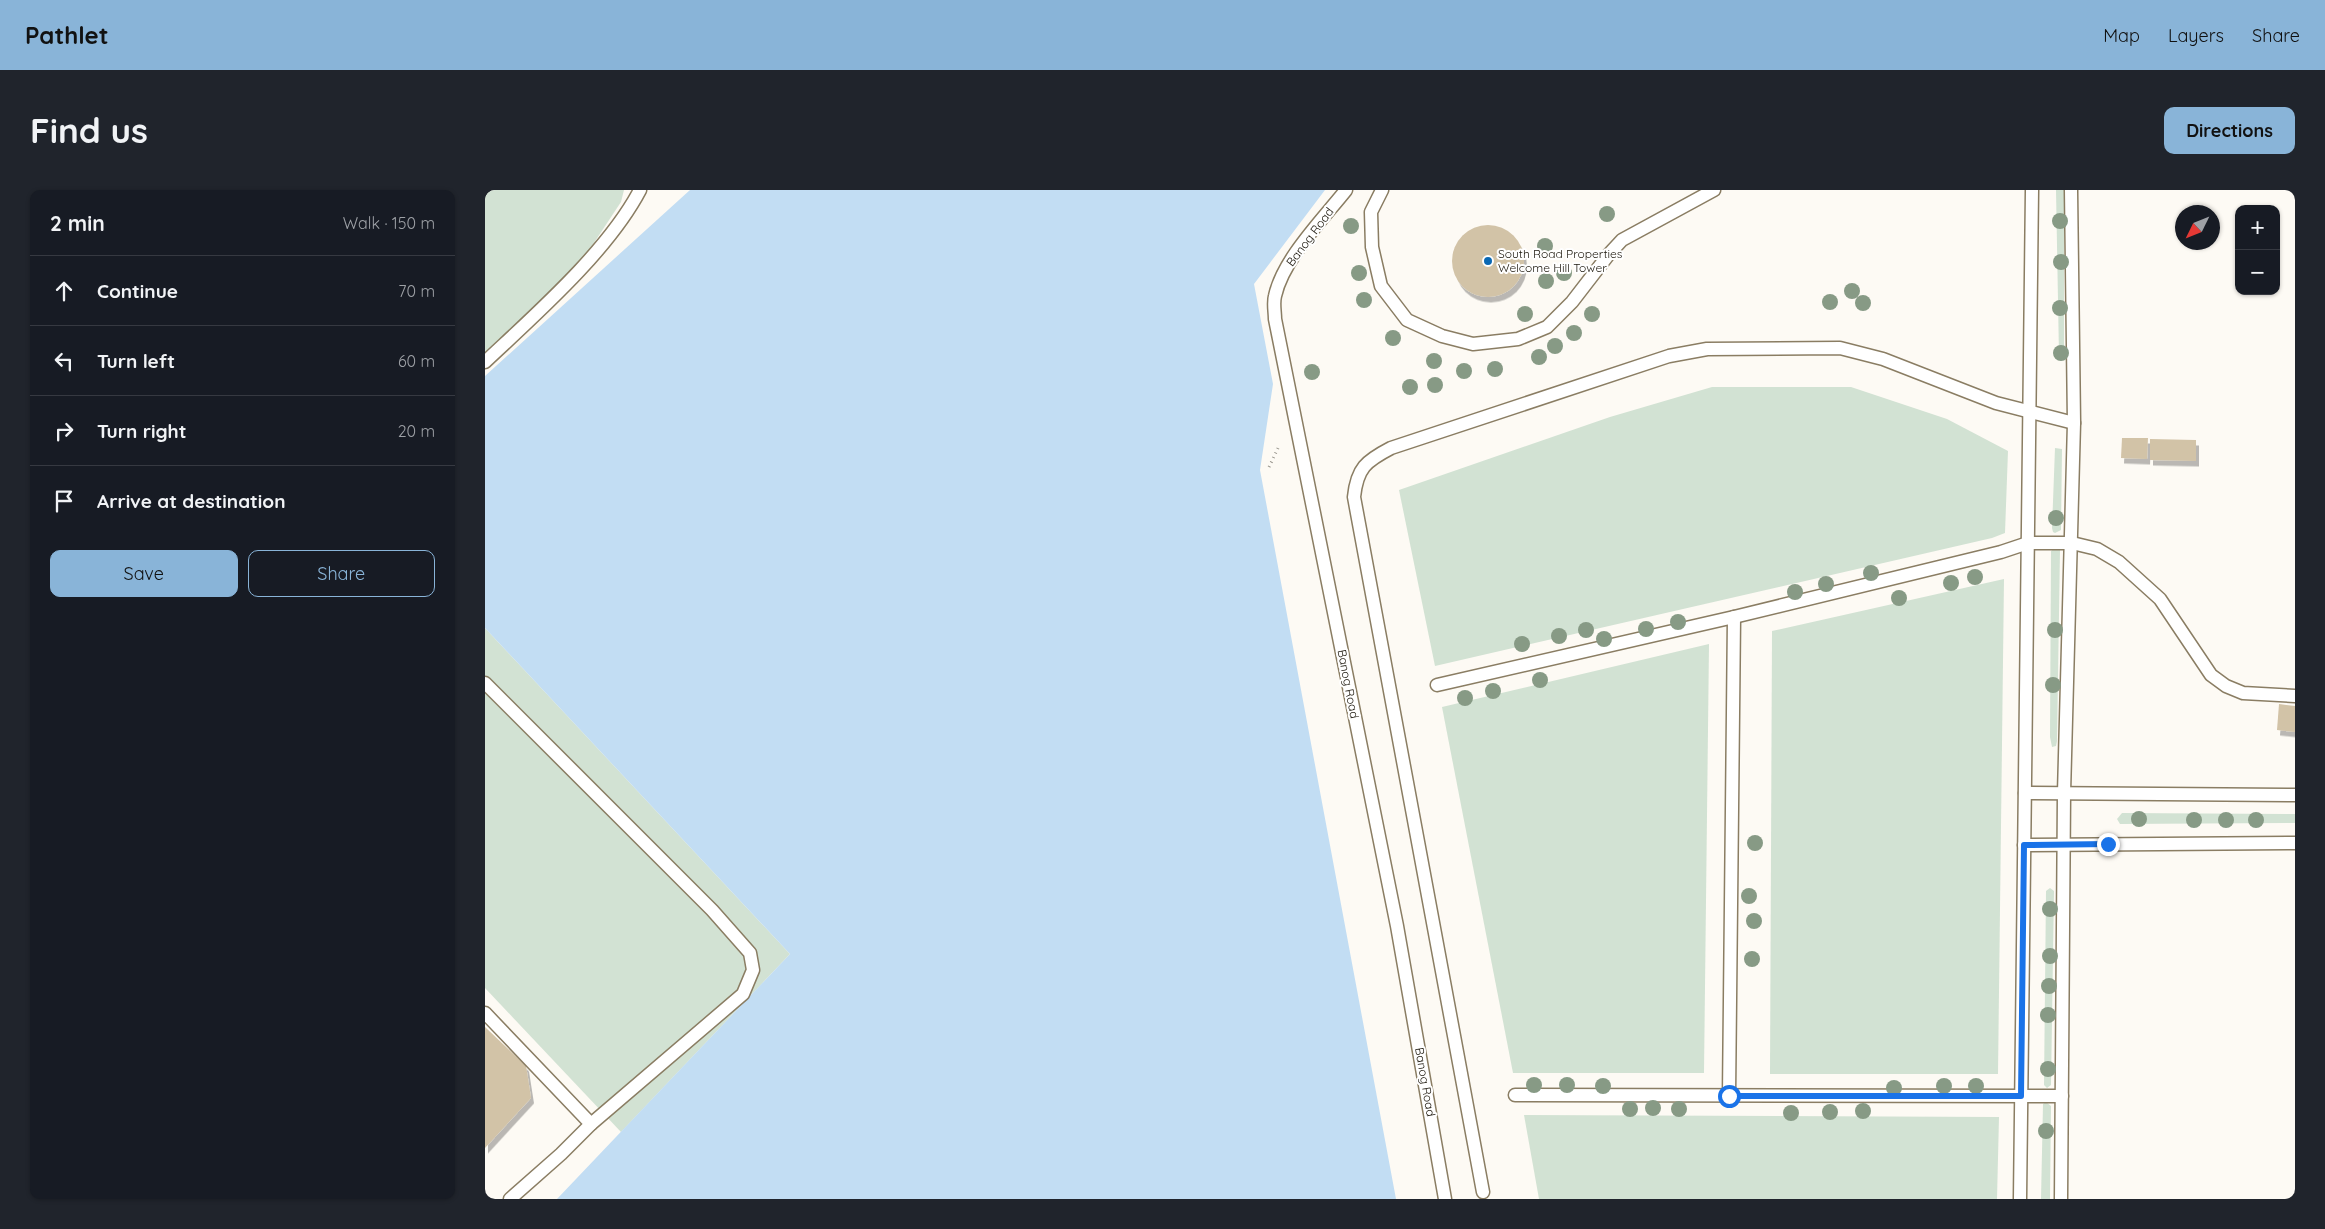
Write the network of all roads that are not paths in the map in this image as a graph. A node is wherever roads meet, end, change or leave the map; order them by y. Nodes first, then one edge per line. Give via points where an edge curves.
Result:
1 (640, 190) edge
2 (1346, 190) edge
3 (1382, 190) edge
4 (1714, 190) edge
5 (2032, 190) edge
6 (2071, 190) edge
7 (485, 362) edge
8 (2029, 412) junction
9 (2074, 423) junction
10 (2028, 543) junction
11 (2072, 543) junction
12 (1734, 617) junction
13 (485, 683) edge
14 (1437, 685) dead end
15 (2295, 696) edge
16 (2025, 793) junction
17 (2064, 794) junction
18 (2295, 795) edge
19 (2064, 844) junction
20 (2295, 844) edge
21 (2024, 845) junction
22 (485, 1013) edge
23 (1515, 1095) dead end
24 (1729, 1096) junction
25 (2021, 1096) junction
26 (2062, 1096) junction
27 (591, 1124) junction
28 (1483, 1192) dead end
29 (510, 1199) edge
30 (1445, 1199) edge
31 (2020, 1199) edge
32 (2061, 1199) edge

1 - 7 lane via 629,212 602,245
2 - 30 lane, Banog Road via 1281,278 1274,297 1275,319 1395,916
3 - 4 lane via 1371,212 1372,247 1381,286 1407,320 1442,336 1473,344 1518,339 1547,328 1622,240
5 - 8 lane
6 - 9 lane
8 - 9 lane
8 - 10 lane
8 - 28 lane via 1963,392 1883,359 1841,348 1707,349 1669,356 1391,448 1363,466 1356,480 1354,497
9 - 11 lane
10 - 11 lane
10 - 12 lane
10 - 16 lane
11 - 15 lane via 2097,549 2119,562 2160,600 2211,675 2226,686 2243,692
11 - 17 lane
12 - 14 lane
12 - 24 lane
13 - 27 lane via 712,910 750,953 753,970 743,994
16 - 17 lane
16 - 21 lane
17 - 18 lane
17 - 19 lane
19 - 20 lane
19 - 21 lane
19 - 26 lane
21 - 25 lane
22 - 27 lane
23 - 24 lane
24 - 25 lane
25 - 26 lane
25 - 31 lane
26 - 32 lane
27 - 29 lane

